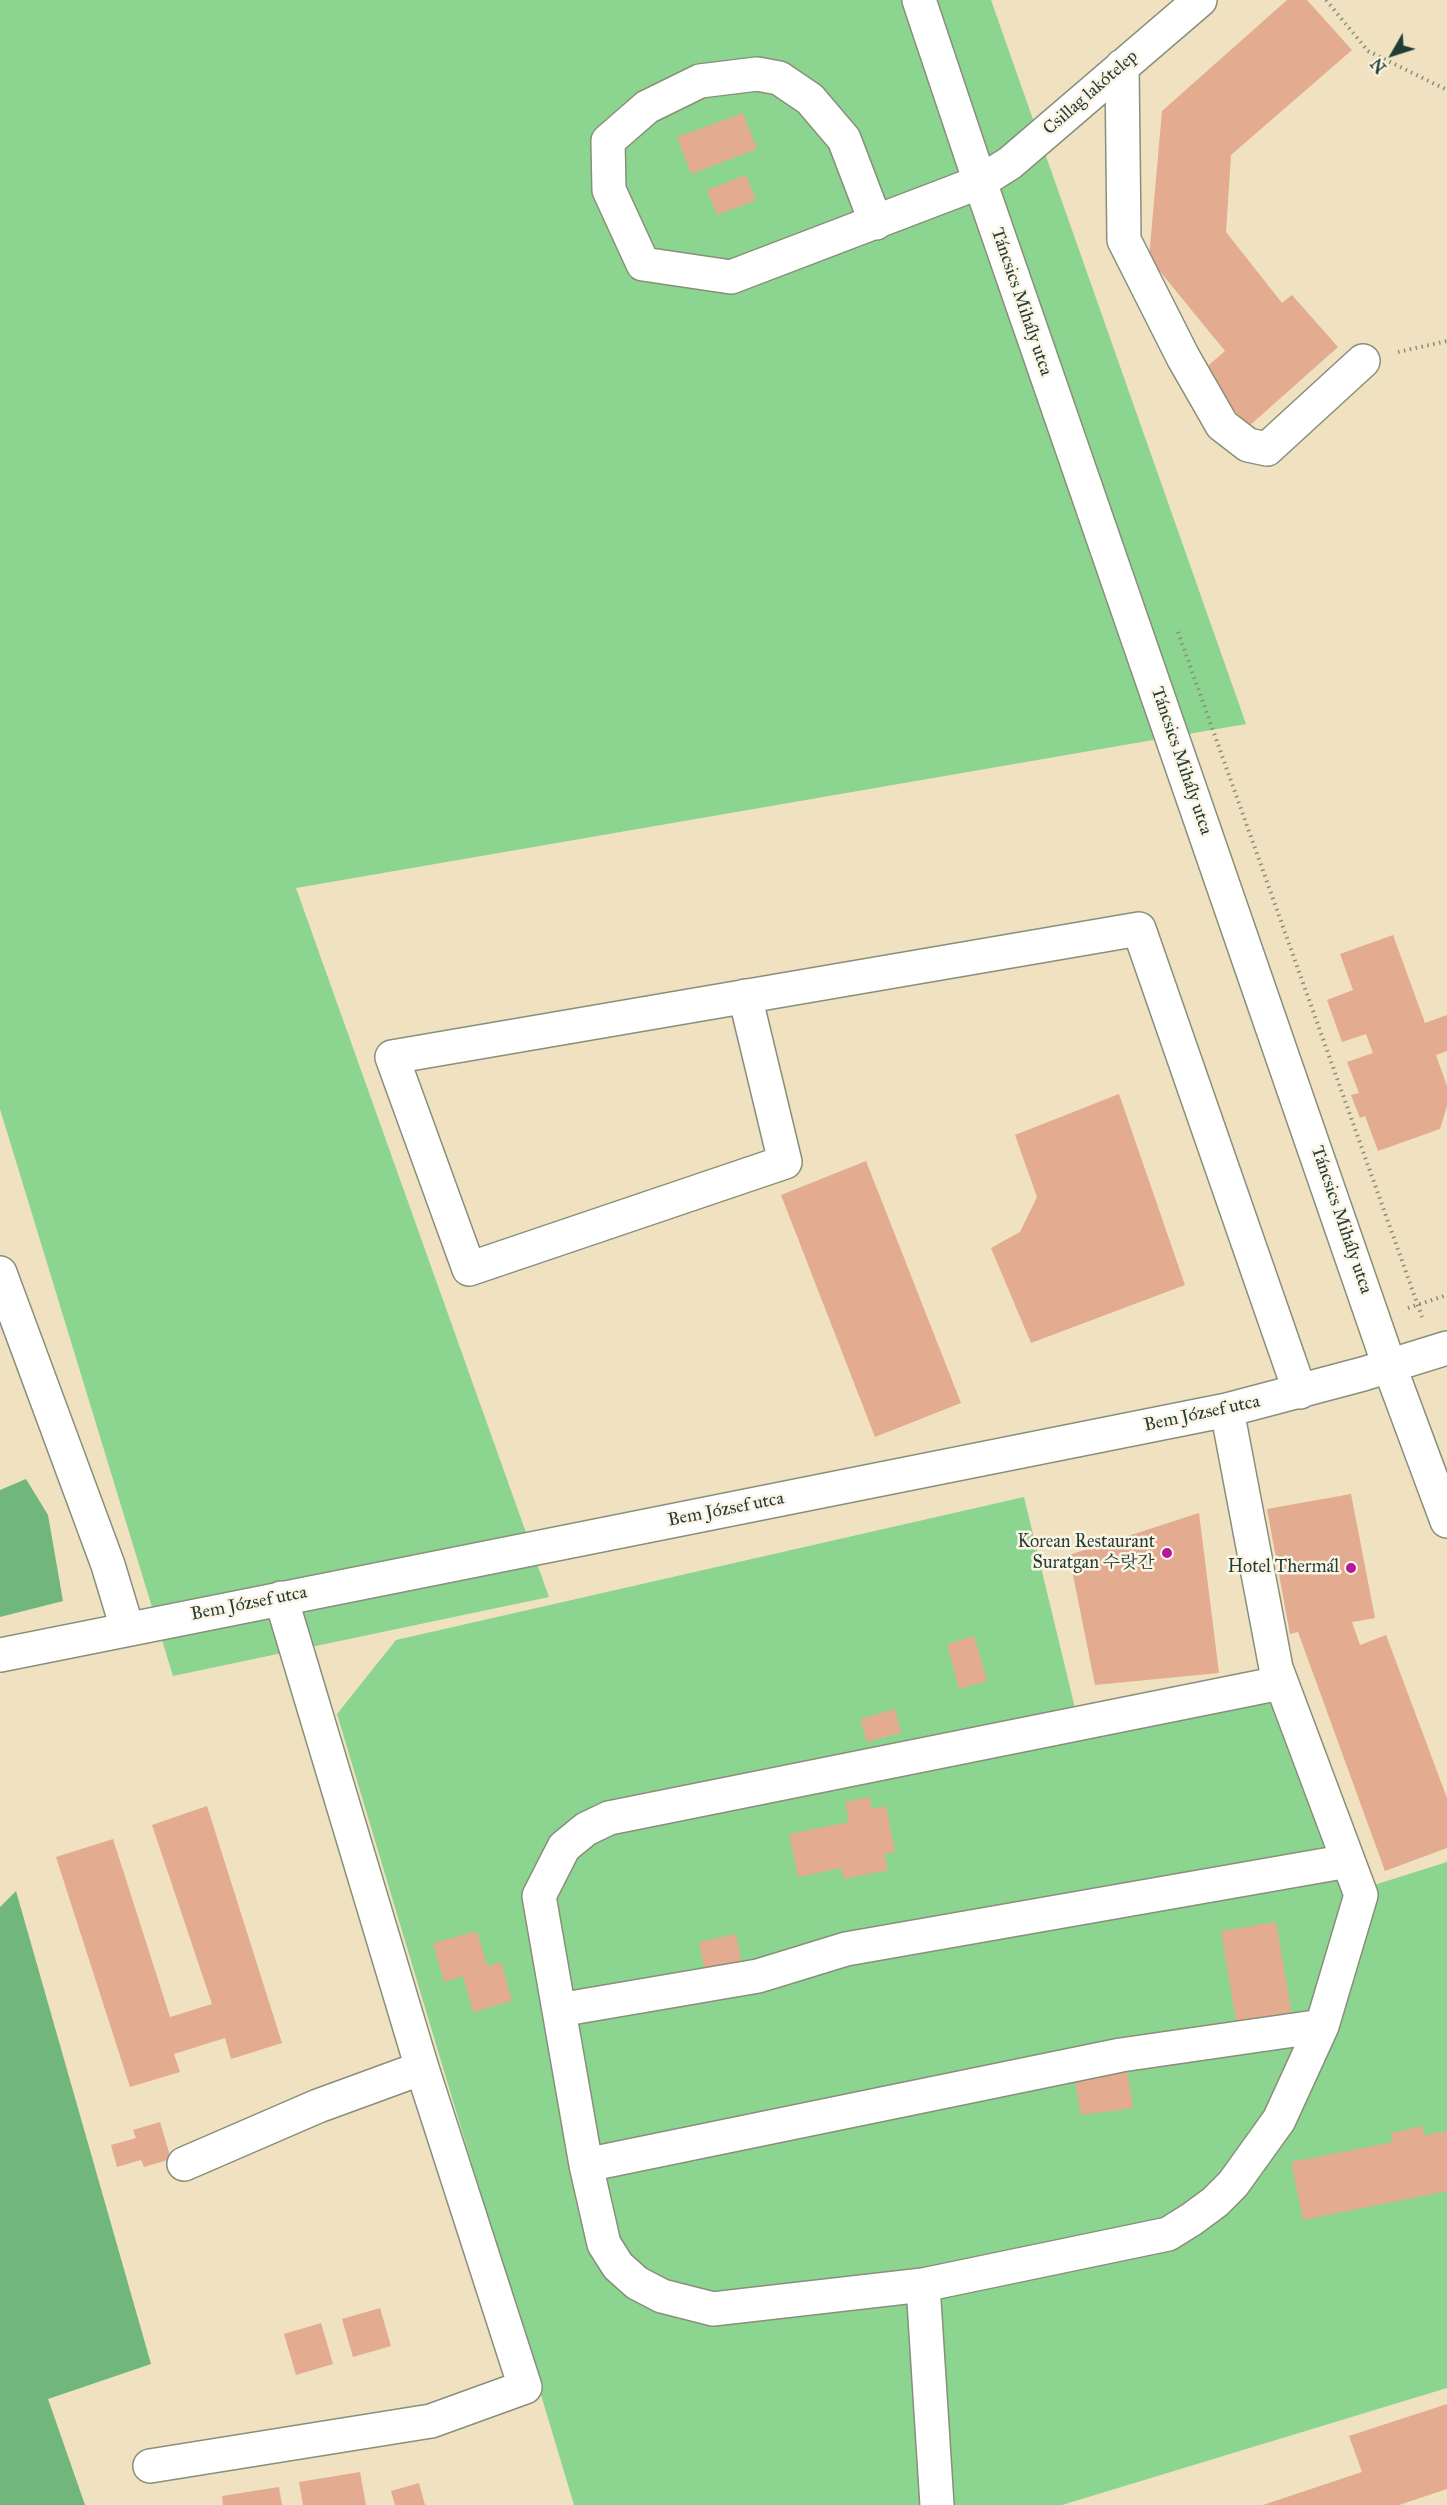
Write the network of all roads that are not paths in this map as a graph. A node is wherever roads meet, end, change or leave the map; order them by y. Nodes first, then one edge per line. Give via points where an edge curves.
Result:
1 (920, 0) edge
2 (1200, 0) edge
3 (1122, 66) junction
4 (980, 183) junction
5 (876, 223) junction
6 (1363, 361) road end
7 (745, 996) junction
8 (0, 1273) edge
9 (1440, 1350) edge
10 (1389, 1365) junction
11 (1300, 1392) junction
12 (1227, 1410) junction
13 (1447, 1521) edge
14 (280, 1598) junction
15 (127, 1628) junction
16 (0, 1654) edge
17 (1280, 1683) junction
18 (1348, 1861) junction
19 (559, 2010) junction
20 (1322, 2026) junction
21 (422, 2068) junction
22 (184, 2164) dead end
23 (586, 2165) junction
24 (923, 2285) junction
25 (150, 2466) dead end
26 (937, 2505) edge

1 - 4 street, Táncsics Mihály utca
2 - 3 street, Csillag lakótelep
3 - 4 street, Csillag lakótelep
3 - 6 street via 1124,240 1222,425 1248,445 1267,449
4 - 5 street, Csillag lakótelep
4 - 10 street, Táncsics Mihály utca
5 - 5 street, Csillag lakótelep via 731,277 643,264 609,190 608,141 647,107 700,81 757,74 779,78 810,99 844,139
7 - 7 street via 392,1057 469,1269 785,1162
7 - 11 street via 1139,929
8 - 15 street via 108,1565
9 - 10 street, Bem József utca
10 - 11 street, Bem József utca
10 - 13 street, Táncsics Mihály utca
11 - 12 street, Bem József utca
12 - 14 street, Bem József utca
12 - 17 street
14 - 15 street, Bem József utca
14 - 21 street
15 - 16 street, Bem József utca
17 - 18 street
17 - 19 street via 609,1818 586,1829 564,1847 539,1896
18 - 19 street via 846,1949 758,1976
18 - 20 street via 1361,1895
19 - 23 street
20 - 23 street via 1121,2055
20 - 24 street via 1279,2120 1252,2160 1215,2202 1192,2219 1168,2234
21 - 22 street via 318,2106
21 - 25 street via 525,2387 430,2421
23 - 24 street via 604,2244 630,2278 662,2296 713,2309
24 - 26 street

